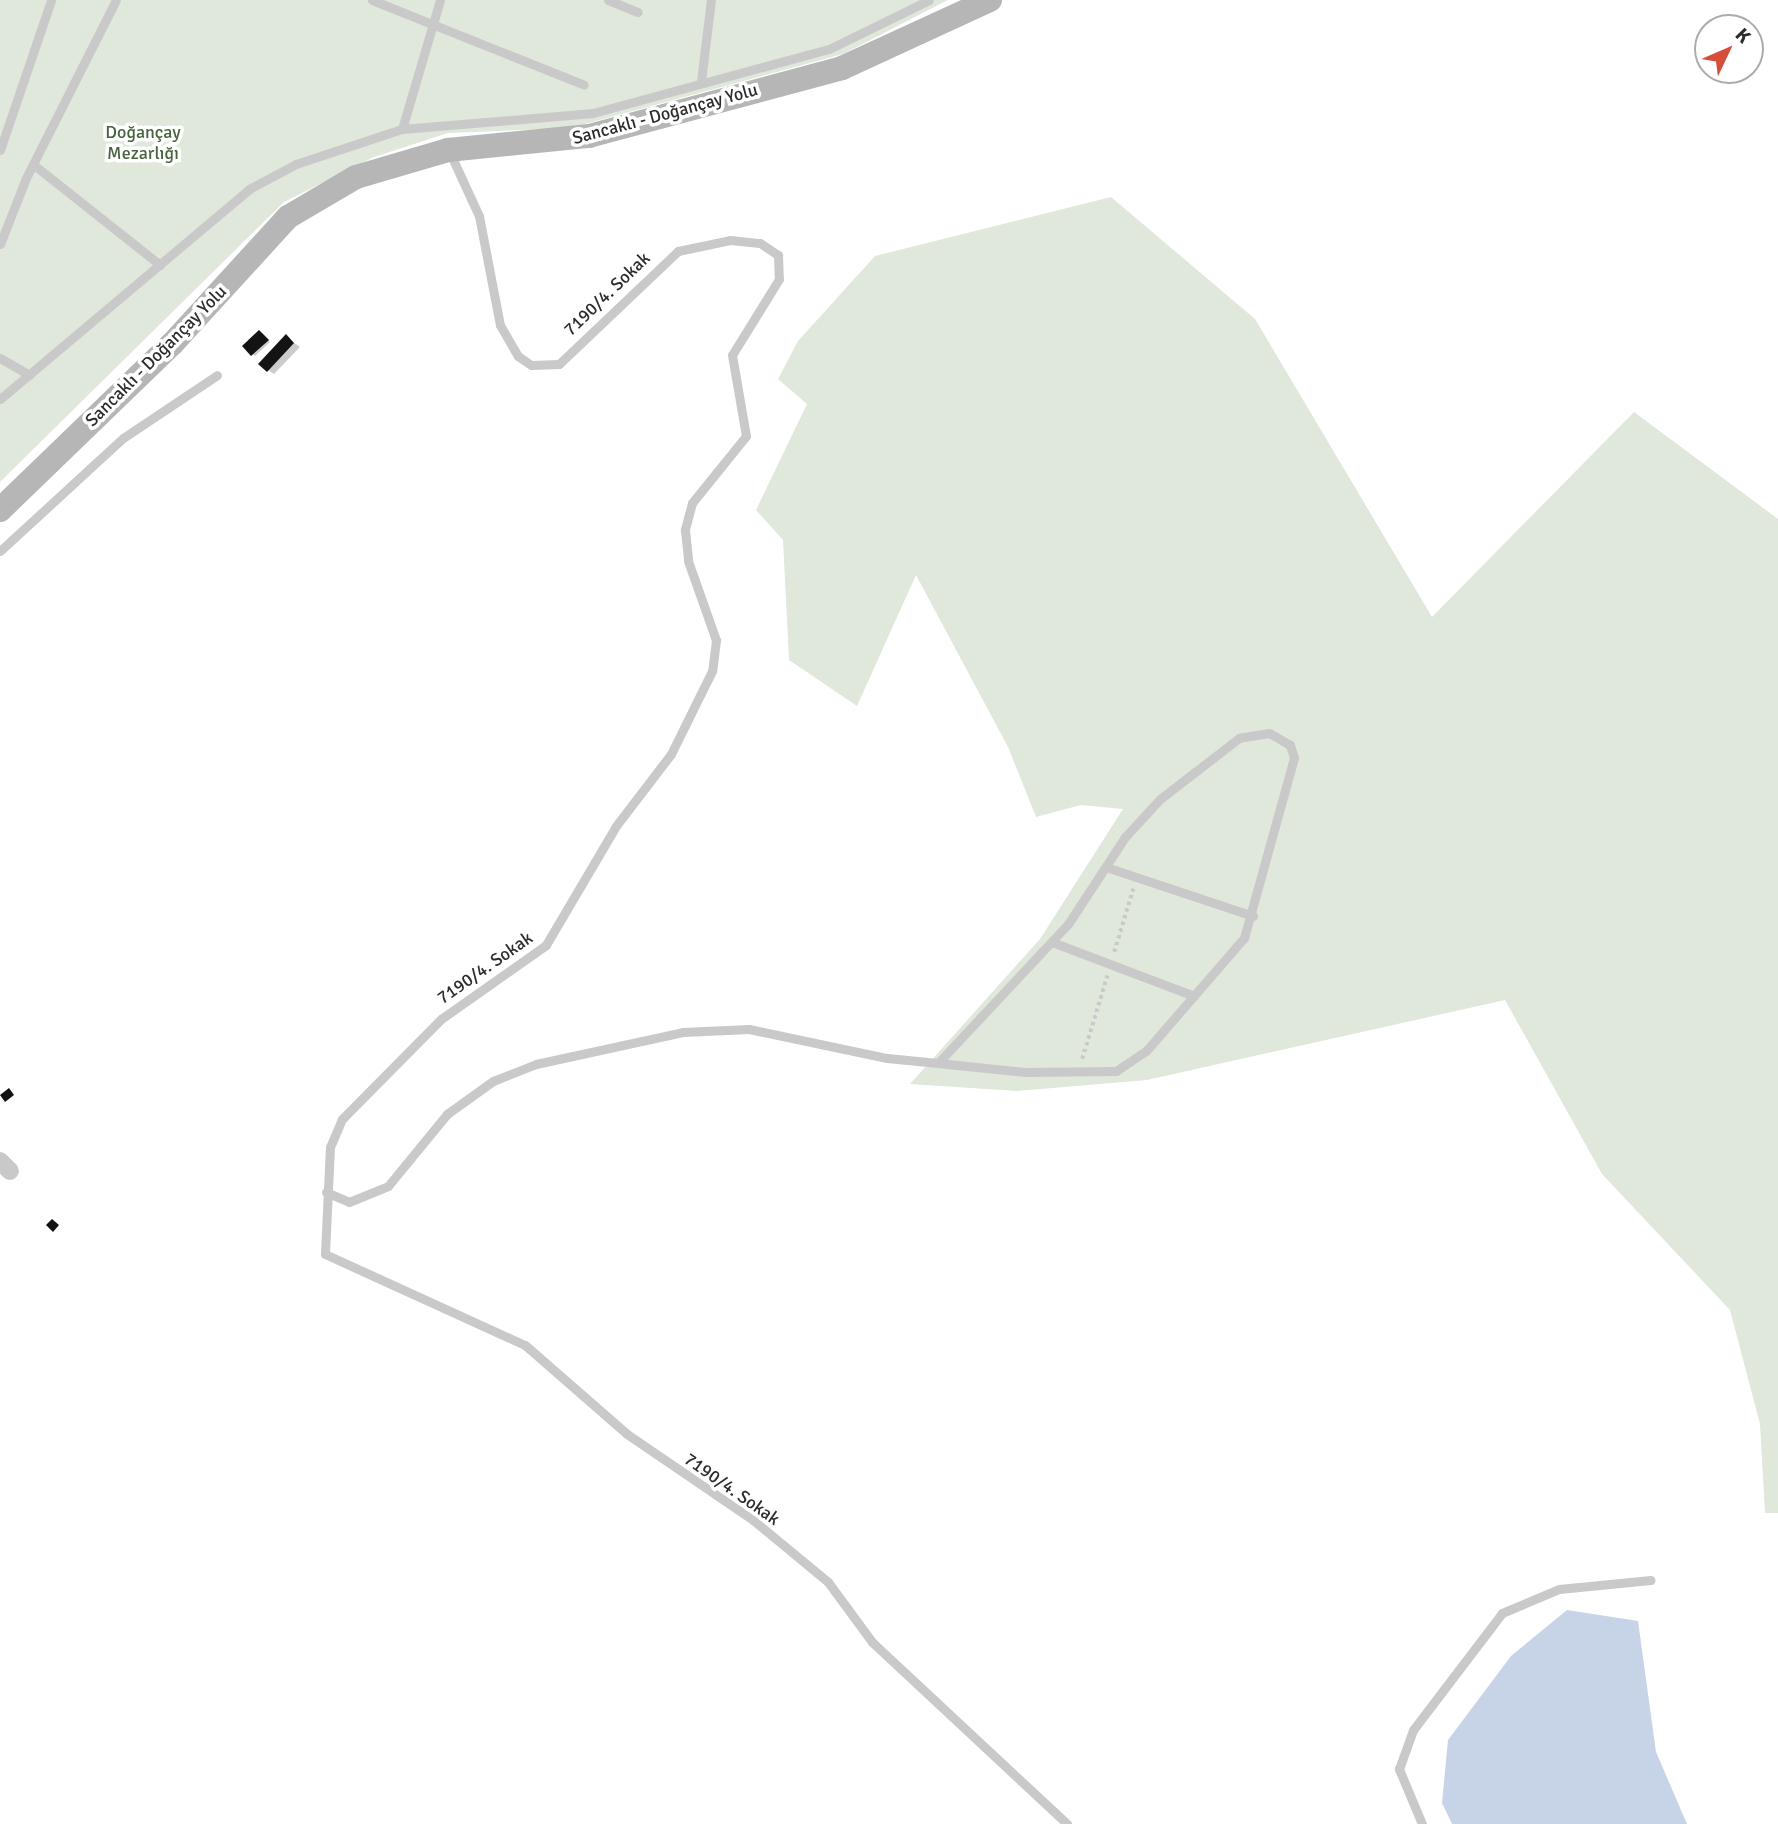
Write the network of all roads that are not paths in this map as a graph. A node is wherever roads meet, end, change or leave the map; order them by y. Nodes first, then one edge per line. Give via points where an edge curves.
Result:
1 (51, 0) edge
2 (116, 0) edge
3 (372, 0) edge
4 (440, 0) edge
5 (608, 0) edge
6 (711, 0) edge
7 (929, 0) edge
8 (990, 0) edge
9 (638, 12) dead end
10 (431, 24) junction
11 (701, 81) junction
12 (584, 85) dead end
13 (402, 129) junction
14 (0, 150) edge
15 (448, 150) junction
16 (34, 165) junction
17 (0, 244) edge
18 (160, 265) junction
19 (0, 358) edge
20 (30, 375) junction
21 (217, 375) dead end
22 (0, 399) edge
23 (0, 510) edge
24 (0, 551) edge
25 (1106, 867) junction
26 (1253, 916) junction
27 (1052, 942) junction
28 (1194, 996) junction
29 (938, 1063) junction
30 (326, 1192) junction
31 (1651, 1580) dead end
32 (1067, 1824) edge
33 (1422, 1824) edge

1 - 14 lane
2 - 16 lane
3 - 10 lane
4 - 10 lane
5 - 9 lane
6 - 11 lane
7 - 11 lane via 829,49
8 - 15 street, Sancaklı - Doğançay Yolu via 842,68 589,136
10 - 12 lane
10 - 13 lane
11 - 13 lane via 555,119
13 - 18 lane via 296,164 249,189
15 - 23 street, Sancaklı - Doğançay Yolu via 356,177 288,217 172,344
15 - 30 lane, 7190/4. Sokak via 480,216 500,325 518,356 531,365 559,364 678,251 730,240 760,243 778,255 779,279 732,355 746,436 692,503 685,530 688,561 716,640 712,671 671,754 616,826 546,945 441,1018 342,1119 330,1147
16 - 17 lane
16 - 18 lane
18 - 20 lane
19 - 20 lane
20 - 22 lane
21 - 24 lane via 124,439
25 - 26 lane
25 - 26 lane via 1160,799 1215,753 1239,738 1269,733 1290,745 1294,758
25 - 27 lane
26 - 28 lane via 1233,957
27 - 28 lane
27 - 29 lane
28 - 29 lane via 1146,1051 1116,1071 1024,1072
29 - 30 lane via 749,1030 683,1032 536,1064 493,1081 447,1114 388,1186 349,1202
30 - 32 lane, 7190/4. Sokak via 321,1245 331,1260 525,1345 627,1434 753,1520 828,1583 872,1642
31 - 33 lane via 1559,1589 1502,1613 1413,1730 1399,1769

